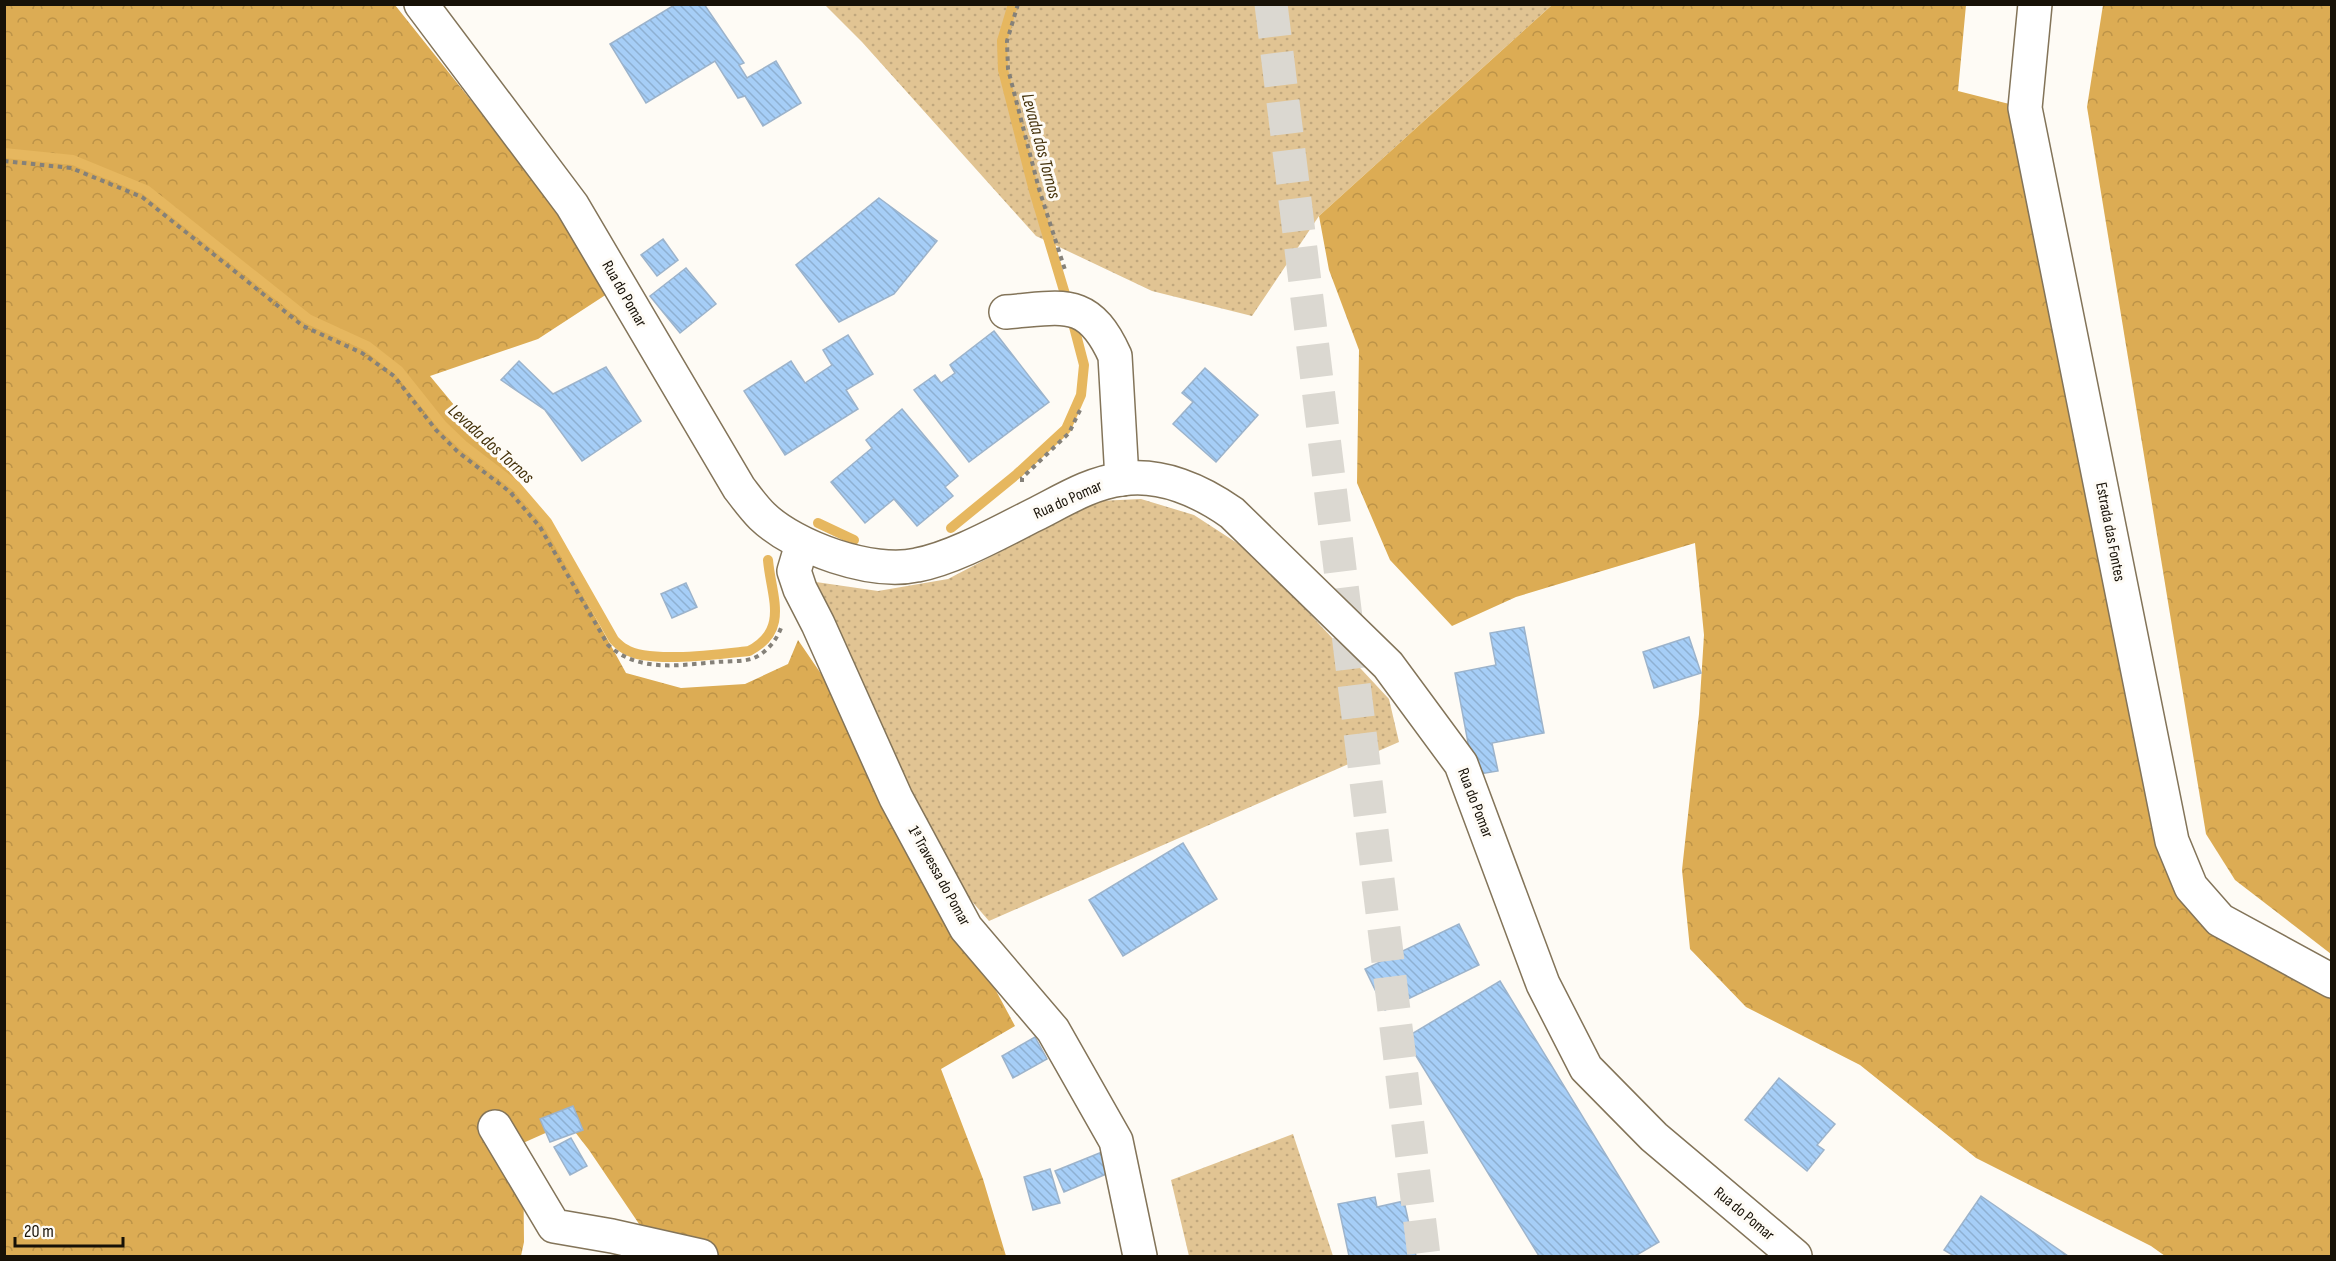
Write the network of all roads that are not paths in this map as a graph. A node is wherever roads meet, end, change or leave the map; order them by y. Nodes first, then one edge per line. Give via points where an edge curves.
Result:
1 (421, 4) edge
2 (2035, 4) edge
3 (1006, 312) dead end
4 (1122, 479) junction
5 (802, 544) junction
6 (2331, 981) edge
7 (495, 1127) dead end
8 (1788, 1255) edge
9 (701, 1257) edge
10 (1140, 1257) edge

1 - 5 street, Rua do Pomar via 572,205 739,488 763,517
2 - 6 street, Estrada das Fontes via 2025,108 2172,841 2191,887 2220,920
3 - 4 street via 1077,310 1107,338 1114,356
4 - 5 street, Rua do Pomar via 1096,484 948,555 916,566 856,564
4 - 8 street, Rua do Pomar via 1176,484 1232,513 1388,665 1461,764 1543,984 1586,1068 1654,1137
5 - 10 street, 1ª Travessa do Pomar via 794,571 800,589 896,798 966,928 1053,1030 1116,1141
7 - 9 street via 554,1226

